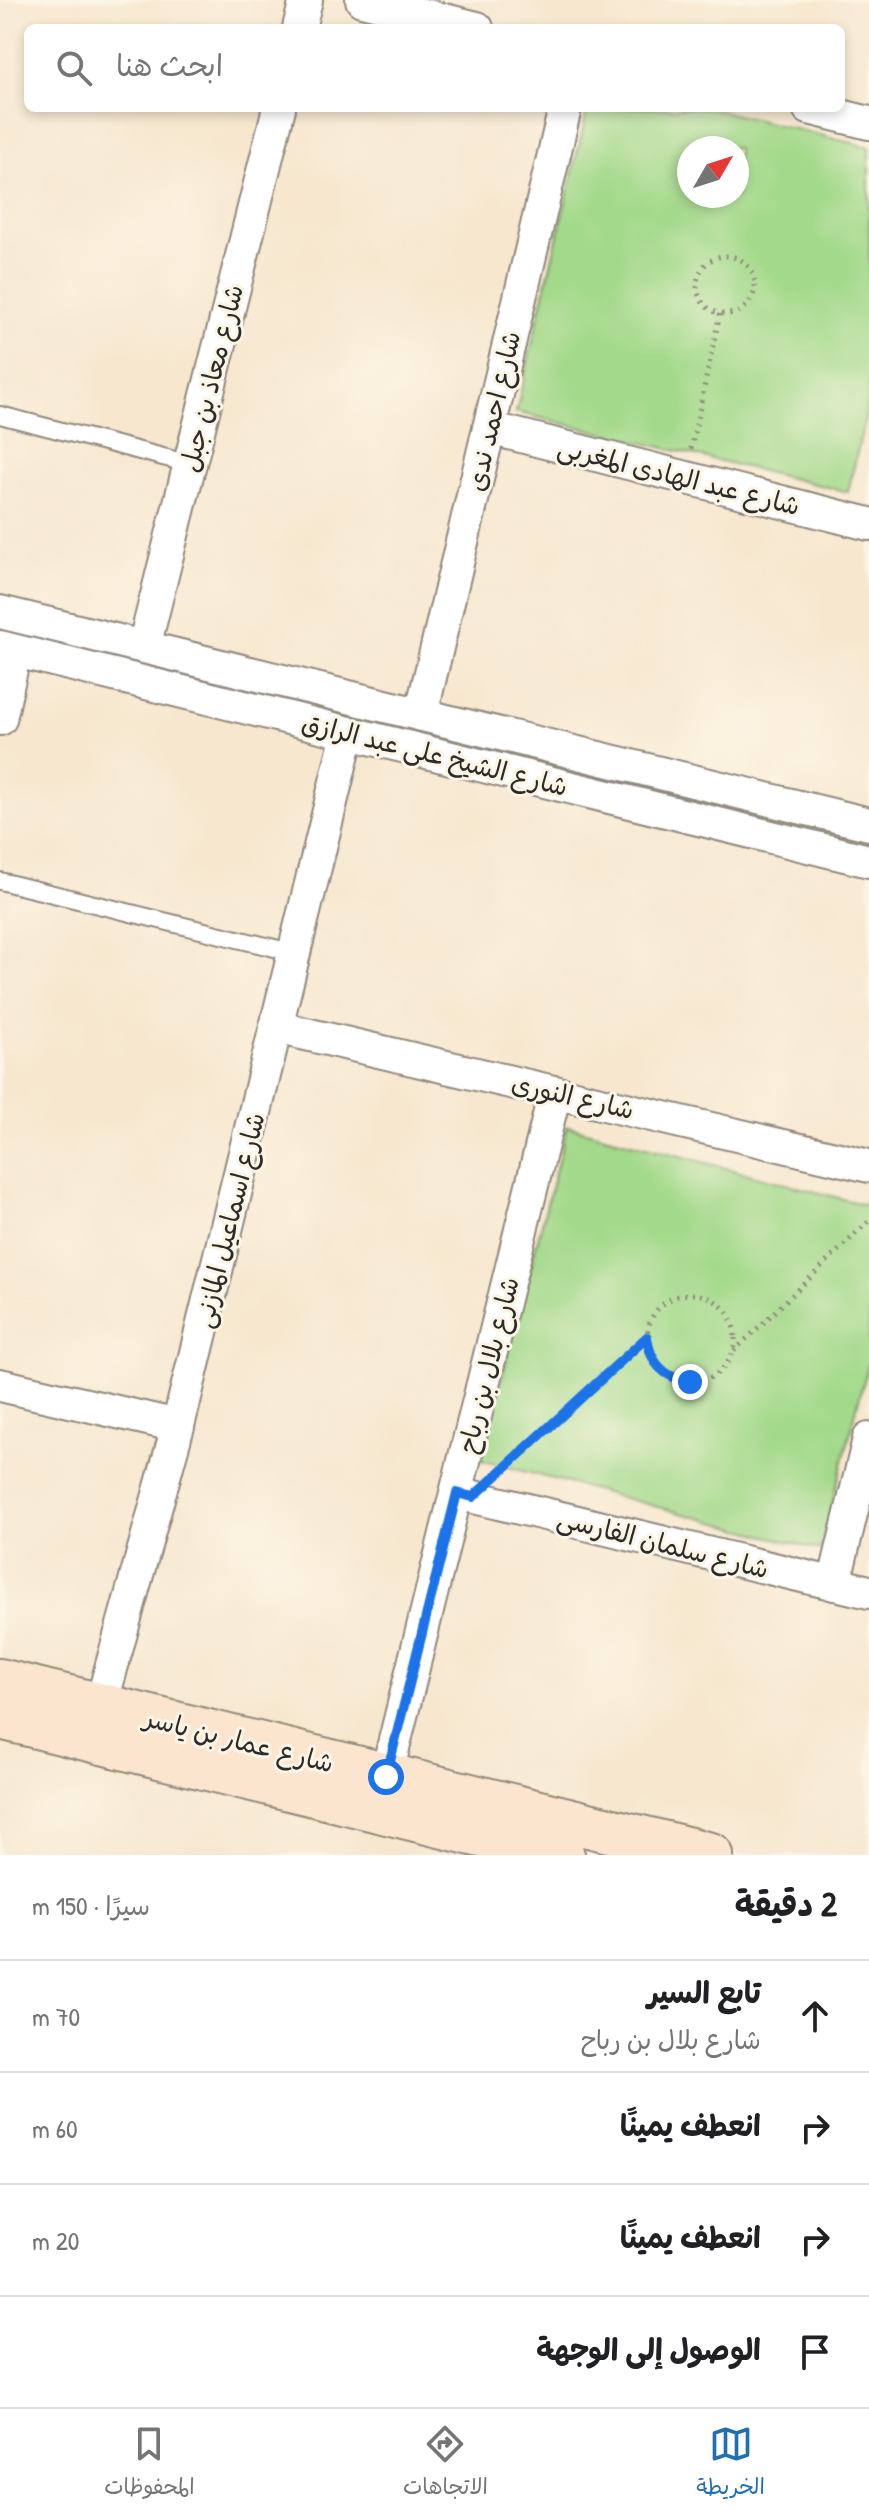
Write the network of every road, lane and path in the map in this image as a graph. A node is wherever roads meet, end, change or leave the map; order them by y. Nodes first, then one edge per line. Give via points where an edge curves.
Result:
1 (306, 0) edge
2 (362, 0) edge
3 (300, 24) edge
4 (461, 24) edge
5 (278, 112) edge
6 (564, 112) edge
7 (825, 112) edge
8 (869, 123) edge
9 (720, 313) junction
10 (0, 415) edge
11 (489, 428) junction
12 (190, 464) junction
13 (685, 477) junction
14 (868, 519) edge
15 (0, 612) edge
16 (144, 647) junction
17 (7, 649) edge
18 (421, 715) junction
19 (0, 719) edge
20 (348, 733) junction
21 (869, 824) edge
22 (869, 861) edge
23 (0, 881) edge
24 (295, 953) junction
25 (276, 1027) junction
26 (555, 1092) junction
27 (869, 1166) edge
28 (869, 1221) edge
29 (647, 1337) junction
30 (733, 1352) junction
31 (0, 1385) edge
32 (178, 1426) junction
33 (869, 1439) edge
34 (465, 1495) junction
35 (834, 1584) junction
36 (869, 1592) edge
37 (0, 1681) edge
38 (101, 1705) junction
39 (0, 1717) edge
40 (386, 1777) junction
41 (562, 1855) edge
42 (711, 1855) edge

1 - 3 street
2 - 4 street
5 - 12 street, شارع معاذ بن جبل
6 - 11 street, شارع احمد ندى
7 - 8 street
9 - 9 path via 742,309 755,291 751,269 732,256 710,260 698,279 702,301
9 - 13 path
10 - 12 lane
11 - 13 street, شارع عبد الهادى المغربى
11 - 18 street, شارع احمد ندى
12 - 16 street, شارع معاذ بن جبل
13 - 14 street, شارع عبد الهادى المغربى
15 - 16 street, شارع الشيخ على عبد الرازق
16 - 18 street, شارع الشيخ على عبد الرازق
17 - 19 street
17 - 20 street, شارع الشيخ على عبد الرازق
18 - 21 street, شارع الشيخ على عبد الرازق
20 - 22 street, شارع الشيخ على عبد الرازق
20 - 24 street, شارع اسماعيل المازنى
23 - 24 lane
24 - 25 street, شارع اسماعيل المازنى
25 - 26 street, شارع النورى
25 - 32 street, شارع اسماعيل المازنى
26 - 27 street, شارع النورى
26 - 34 street, شارع بلال بن رباح
28 - 30 path
29 - 30 path via 655,1363 677,1380 704,1380 727,1364
29 - 30 path via 649,1323 665,1302 691,1293 717,1302 733,1325
29 - 34 path
31 - 32 street
32 - 38 street, شارع اسماعيل المازنى
33 - 35 street
34 - 35 street, شارع سلمان الفارسى
34 - 40 street, شارع بلال بن رباح
35 - 36 street, شارع سلمان الفارسى
37 - 38 street, شارع عمار بن ياسر
38 - 40 street, شارع عمار بن ياسر
39 - 41 street, شارع عمار بن ياسر
40 - 42 street, شارع عمار بن ياسر

